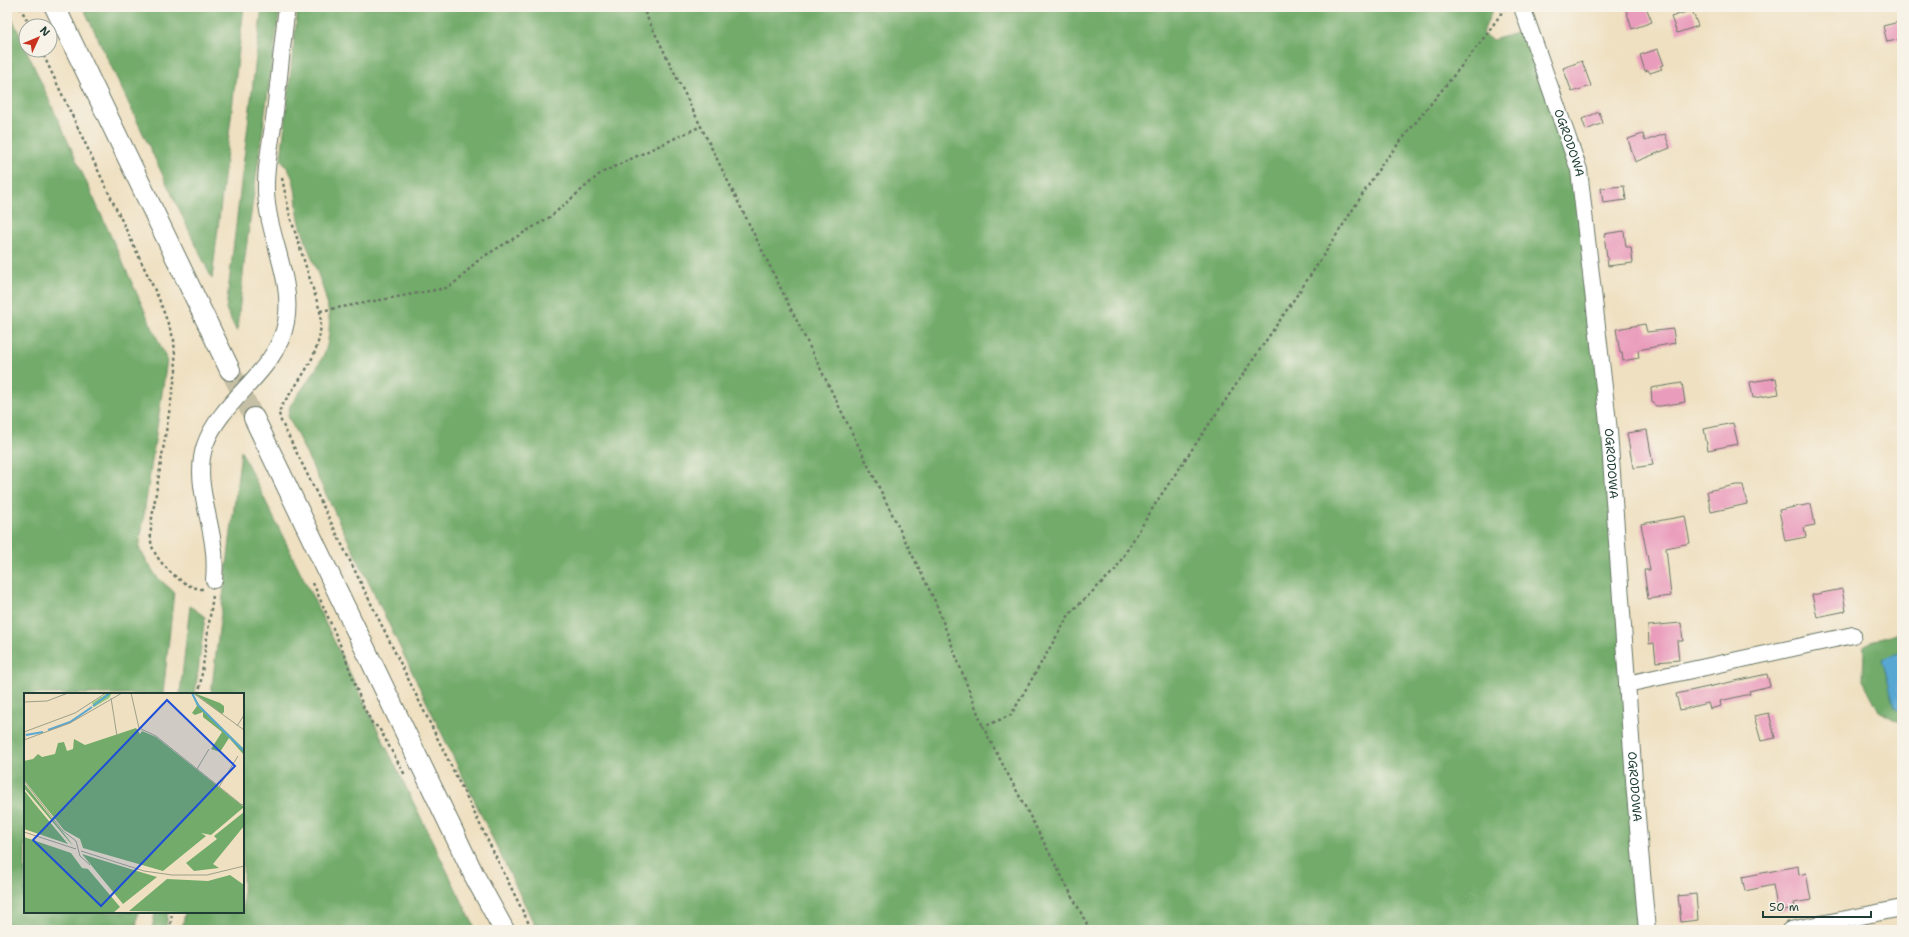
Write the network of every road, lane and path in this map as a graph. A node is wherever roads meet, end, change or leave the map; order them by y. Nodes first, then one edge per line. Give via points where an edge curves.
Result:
1 (20, 7) edge
2 (55, 7) edge
3 (287, 7) edge
4 (642, 7) edge
5 (1506, 7) edge
6 (1522, 7) edge
7 (26, 18) edge
8 (45, 58) edge
9 (701, 126) junction
10 (268, 162) junction
11 (320, 311) junction
12 (230, 370) tunnel mouth
13 (254, 418) tunnel mouth
14 (312, 582) dead end
15 (214, 584) junction
16 (1853, 635) dead end
17 (1628, 684) junction
18 (199, 693) edge
19 (983, 727) junction
20 (408, 780) dead end
21 (1902, 908) edge
22 (172, 913) edge
23 (170, 930) edge
24 (504, 930) edge
25 (532, 930) edge
26 (1090, 930) edge
27 (1647, 930) edge
28 (1790, 930) edge

1 - 7 path
2 - 12 main road
3 - 10 street
4 - 9 path
5 - 19 path via 1382,164 1312,273 1157,501 1115,570 1070,613 1011,715
6 - 17 street, OGRODOWA via 1579,170 1609,431
8 - 15 path via 158,299 174,340 176,370 151,524 152,546 159,561 186,583 200,589
9 - 11 path via 601,173 550,217 481,258 460,279 446,288
9 - 19 path via 935,601
10 - 11 path via 275,164 283,180 290,216
10 - 15 street via 268,213 285,278 288,304 286,323 275,350 223,413 204,447 201,483 213,543
11 - 25 path via 322,325 316,352 281,407 281,421
13 - 24 main road via 474,875
14 - 20 path via 342,649 363,706 372,723 379,728
15 - 18 path
16 - 17 street
17 - 27 street, OGRODOWA via 1635,802
19 - 26 path
21 - 28 street
22 - 23 path

